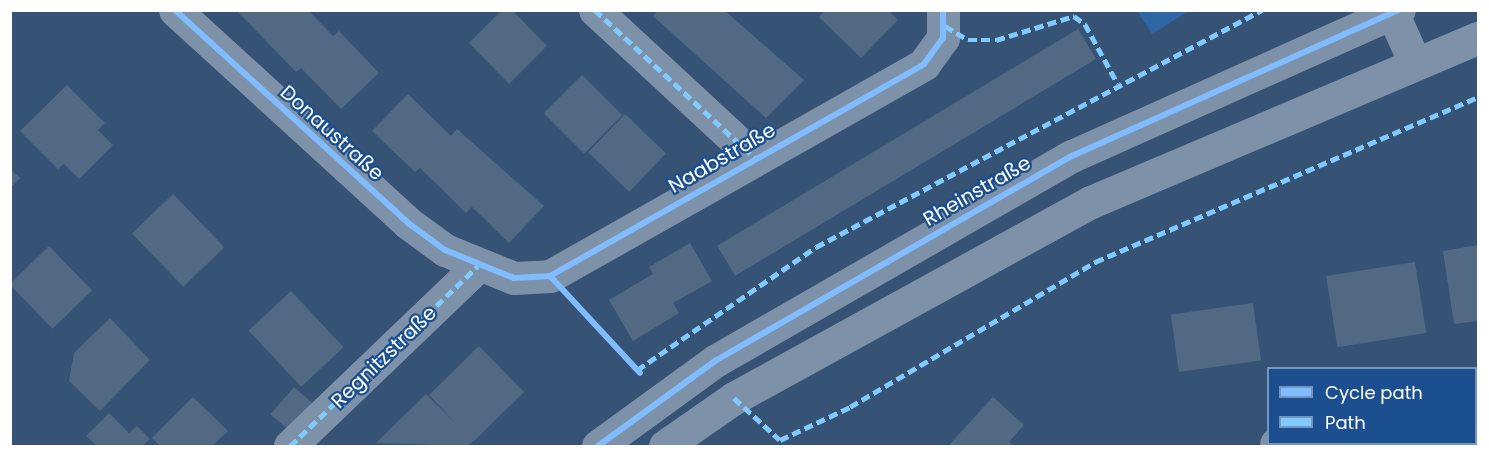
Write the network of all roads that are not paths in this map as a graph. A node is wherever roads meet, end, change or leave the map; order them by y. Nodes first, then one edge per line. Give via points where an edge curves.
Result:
1 (175, 10) edge
2 (595, 10) edge
3 (943, 10) edge
4 (1394, 11) edge
5 (1479, 38) edge
6 (1414, 61) junction
7 (755, 158) junction
8 (478, 266) junction
9 (290, 447) edge
10 (598, 447) edge
11 (665, 447) edge

1 - 8 street, Donaustraße via 408,223
2 - 7 street
3 - 7 street, Naabstraße via 943,38 924,64
4 - 6 street
4 - 10 street, Rheinstraße via 1072,156 716,361
5 - 6 street
6 - 11 street via 1091,202 734,398
7 - 8 street, Naabstraße via 550,276 514,278
8 - 9 street, Regnitzstraße

